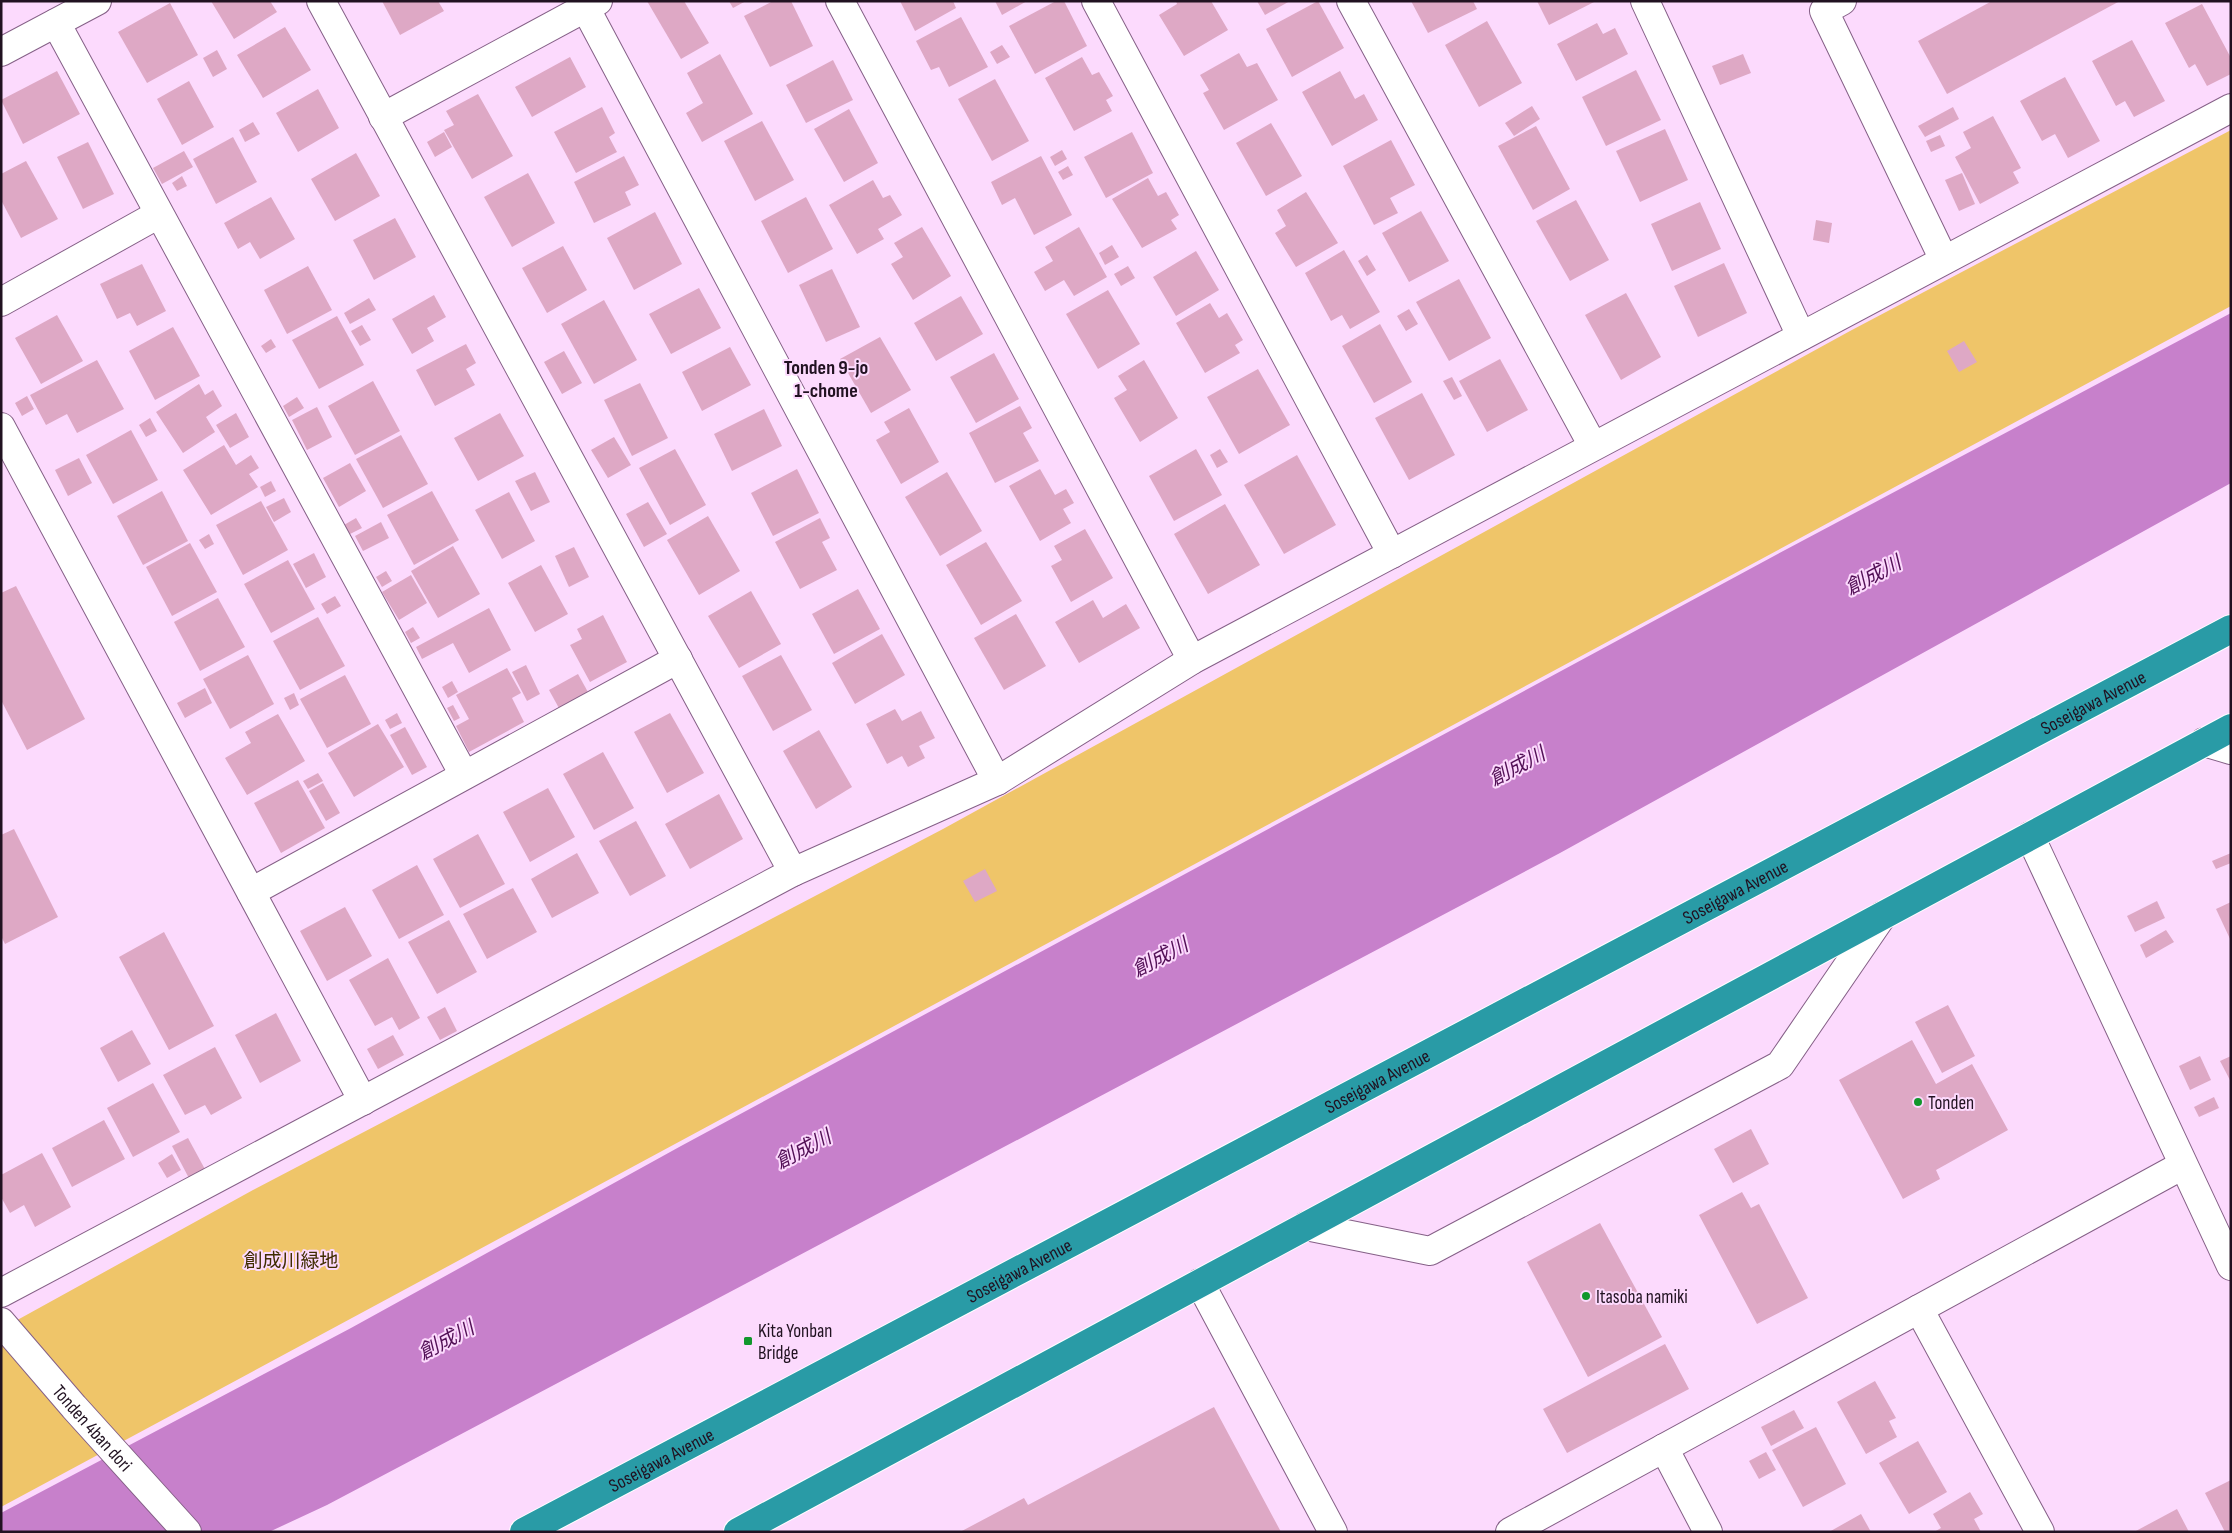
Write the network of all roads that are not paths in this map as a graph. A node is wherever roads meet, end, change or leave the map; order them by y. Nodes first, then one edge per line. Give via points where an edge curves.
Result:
1 (97, 1) edge
2 (321, 1) edge
3 (840, 1) edge
4 (1096, 1) edge
5 (1351, 1) edge
6 (1645, 1) edge
7 (592, 5) edge
8 (1828, 5) edge
9 (56, 23) junction
10 (1, 52) edge
11 (2231, 108) edge
12 (384, 117) junction
13 (159, 214) junction
14 (1944, 260) junction
15 (1, 302) edge
16 (1801, 336) junction
17 (1, 427) edge
18 (1593, 446) junction
19 (1392, 554) junction
20 (2231, 629) edge
21 (678, 660) junction
22 (1192, 660) junction
23 (2231, 728) edge
24 (2204, 742) junction
25 (2231, 750) edge
26 (464, 775) junction
27 (997, 781) junction
28 (2030, 836) junction
29 (793, 872) junction
30 (250, 892) junction
31 (1882, 916) junction
32 (363, 1101) junction
33 (2183, 1165) junction
34 (1306, 1226) junction
35 (2231, 1266) edge
36 (1200, 1283) junction
37 (1, 1293) edge
38 (1919, 1309) junction
39 (1, 1322) edge
40 (1664, 1448) junction
41 (187, 1532) edge
42 (524, 1532) edge
43 (738, 1532) edge
44 (1333, 1532) edge
45 (1510, 1532) edge
46 (1708, 1532) edge
47 (2040, 1532) edge

1 - 9 street
2 - 12 street
3 - 22 street
4 - 19 street
5 - 18 street
6 - 16 street
7 - 12 street
7 - 27 street
8 - 14 street
9 - 10 street
9 - 13 street
11 - 14 street
12 - 21 street
13 - 15 street
13 - 26 street
14 - 16 street
16 - 18 street
17 - 30 street
18 - 19 street
19 - 22 street
20 - 42 highway, Soseigawa Avenue
21 - 26 street
21 - 29 street
22 - 27 street
23 - 24 highway
24 - 25 street
24 - 28 highway
26 - 30 street
27 - 29 street
28 - 31 highway
28 - 33 street
29 - 32 street
30 - 32 street
31 - 34 highway
31 - 34 street via 1780,1065 1430,1251
32 - 37 street
33 - 35 street
33 - 38 street
34 - 36 highway
36 - 43 highway
36 - 44 street
38 - 40 street
38 - 47 street
39 - 41 street, Tonden 4ban dori
40 - 45 street
40 - 46 street

